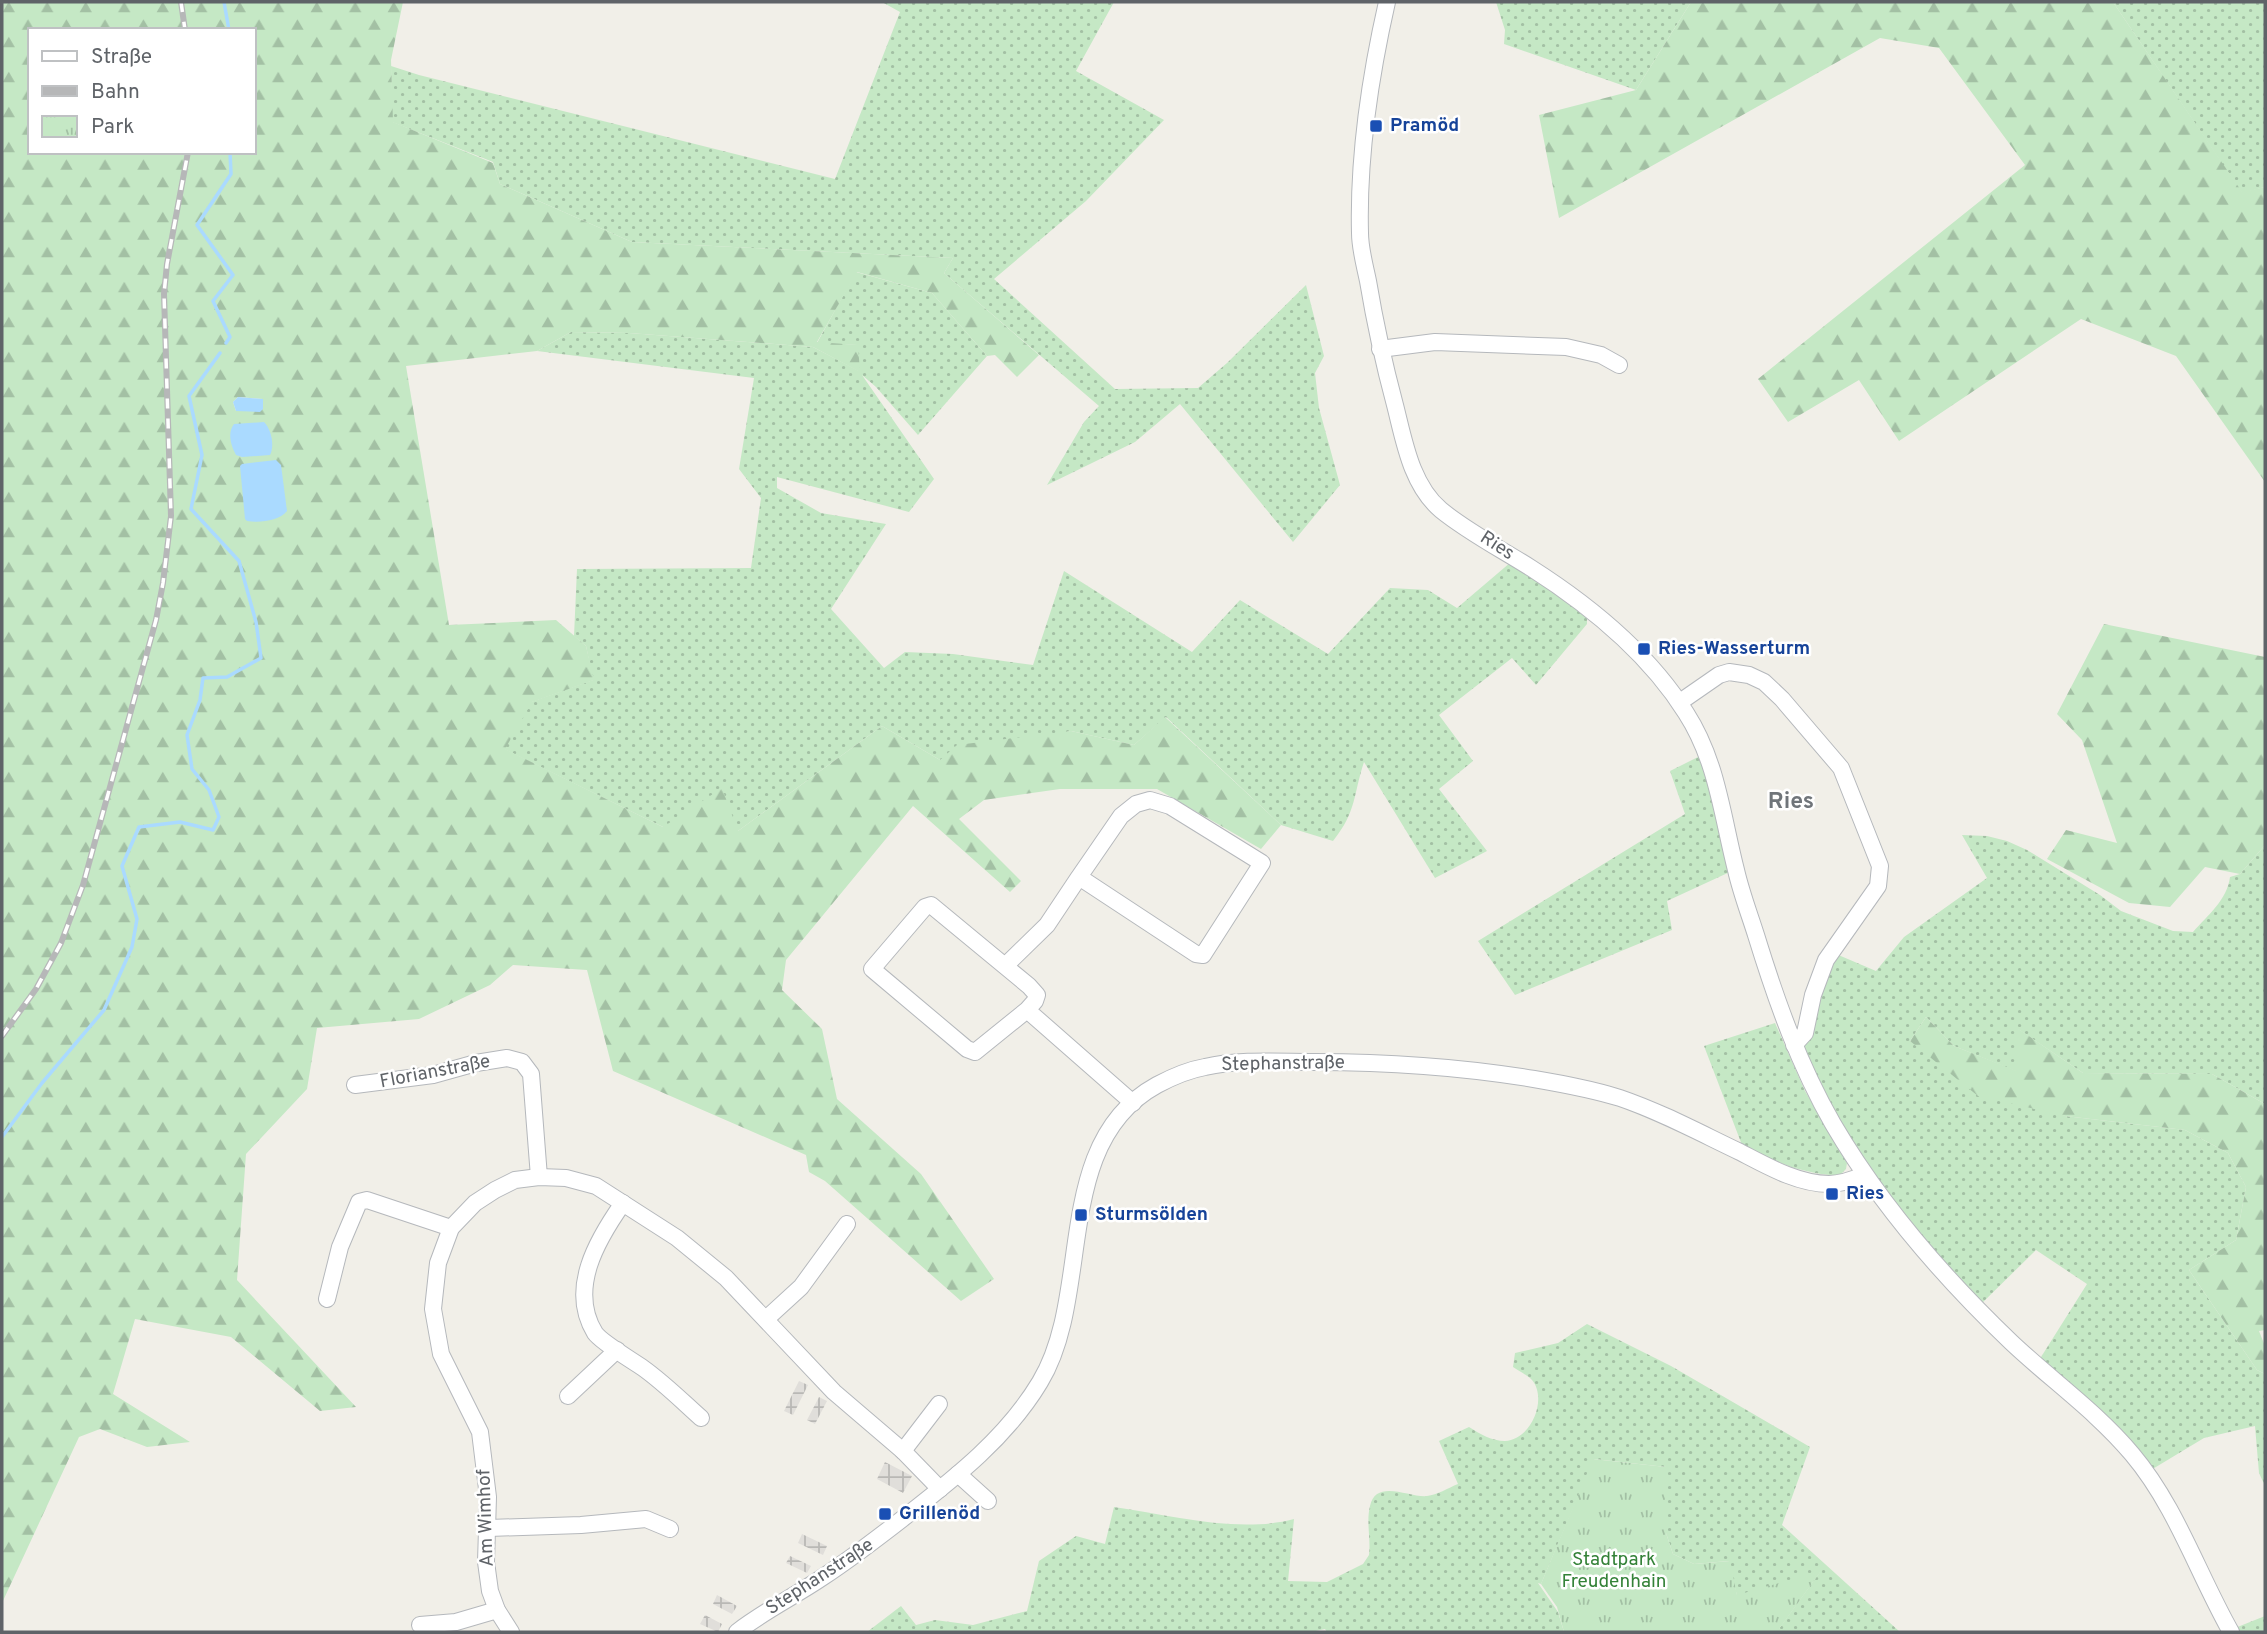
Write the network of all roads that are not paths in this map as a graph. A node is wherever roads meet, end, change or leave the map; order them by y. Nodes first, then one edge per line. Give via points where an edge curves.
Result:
1 (1387, 2) edge
2 (1380, 349) junction
3 (1619, 365) dead end
4 (1680, 702) junction
5 (1079, 877) junction
6 (1006, 965) junction
7 (1027, 1010) junction
8 (1794, 1045) junction
9 (355, 1086) dead end
10 (1133, 1103) junction
11 (1864, 1175) junction
12 (539, 1177) junction
13 (623, 1203) junction
14 (847, 1224) dead end
15 (451, 1228) junction
16 (327, 1299) dead end
17 (766, 1319) junction
18 (617, 1350) junction
19 (568, 1396) dead end
20 (939, 1404) dead end
21 (701, 1418) dead end
22 (904, 1451) junction
23 (958, 1474) junction
24 (940, 1489) junction
25 (988, 1501) dead end
26 (489, 1528) junction
27 (670, 1529) dead end
28 (497, 1610) junction
29 (421, 1625) dead end
30 (511, 1632) edge
31 (737, 1632) edge
32 (2231, 1632) edge

1 - 2 street, Ries via 1365,124 1360,238
2 - 3 street via 1435,342 1566,347 1601,355
2 - 4 street, Ries via 1412,463 1431,499 1572,596 1633,649
4 - 8 street, Ries via 1712,766 1736,870
4 - 8 street via 1729,672 1764,682 1840,768 1881,866 1878,886 1826,960 1805,1033
5 - 5 street via 1203,955 1262,863 1170,806 1150,800 1121,816
5 - 6 street via 1046,925
6 - 7 street via 1037,995
6 - 7 street via 931,905 872,970 975,1052
7 - 10 street
8 - 11 street, Ries
9 - 12 street, Florianstraße via 507,1058 522,1062 531,1074
10 - 11 street, Stephanstraße via 1176,1076 1209,1066 1297,1062 1434,1067 1567,1085 1620,1098 1807,1181 1834,1184
10 - 23 street, Stephanstraße via 1103,1139 1094,1161 1063,1320 1042,1379 1014,1420
11 - 32 street, Ries via 1924,1254 2130,1452 2163,1500
12 - 13 street, Am Wimhof via 596,1186
12 - 15 street, Am Wimhof via 515,1180 495,1190
13 - 17 street, Am Wimhof via 697,1254
13 - 18 street via 591,1257 584,1286 586,1309 596,1335
14 - 17 street via 801,1287
15 - 16 street via 367,1199 359,1202 340,1247
15 - 26 street, Am Wimhof via 438,1263 433,1309 441,1354 480,1432
17 - 22 street, Am Wimhof via 834,1392
18 - 19 street
18 - 21 street
20 - 22 street
22 - 24 street, Am Wimhof
23 - 24 street, Stephanstraße
23 - 25 street
24 - 31 street, Stephanstraße via 877,1539
26 - 27 street via 646,1519
26 - 28 street, Am Wimhof via 486,1562
28 - 29 street via 456,1622
28 - 30 street, Am Wimhof

